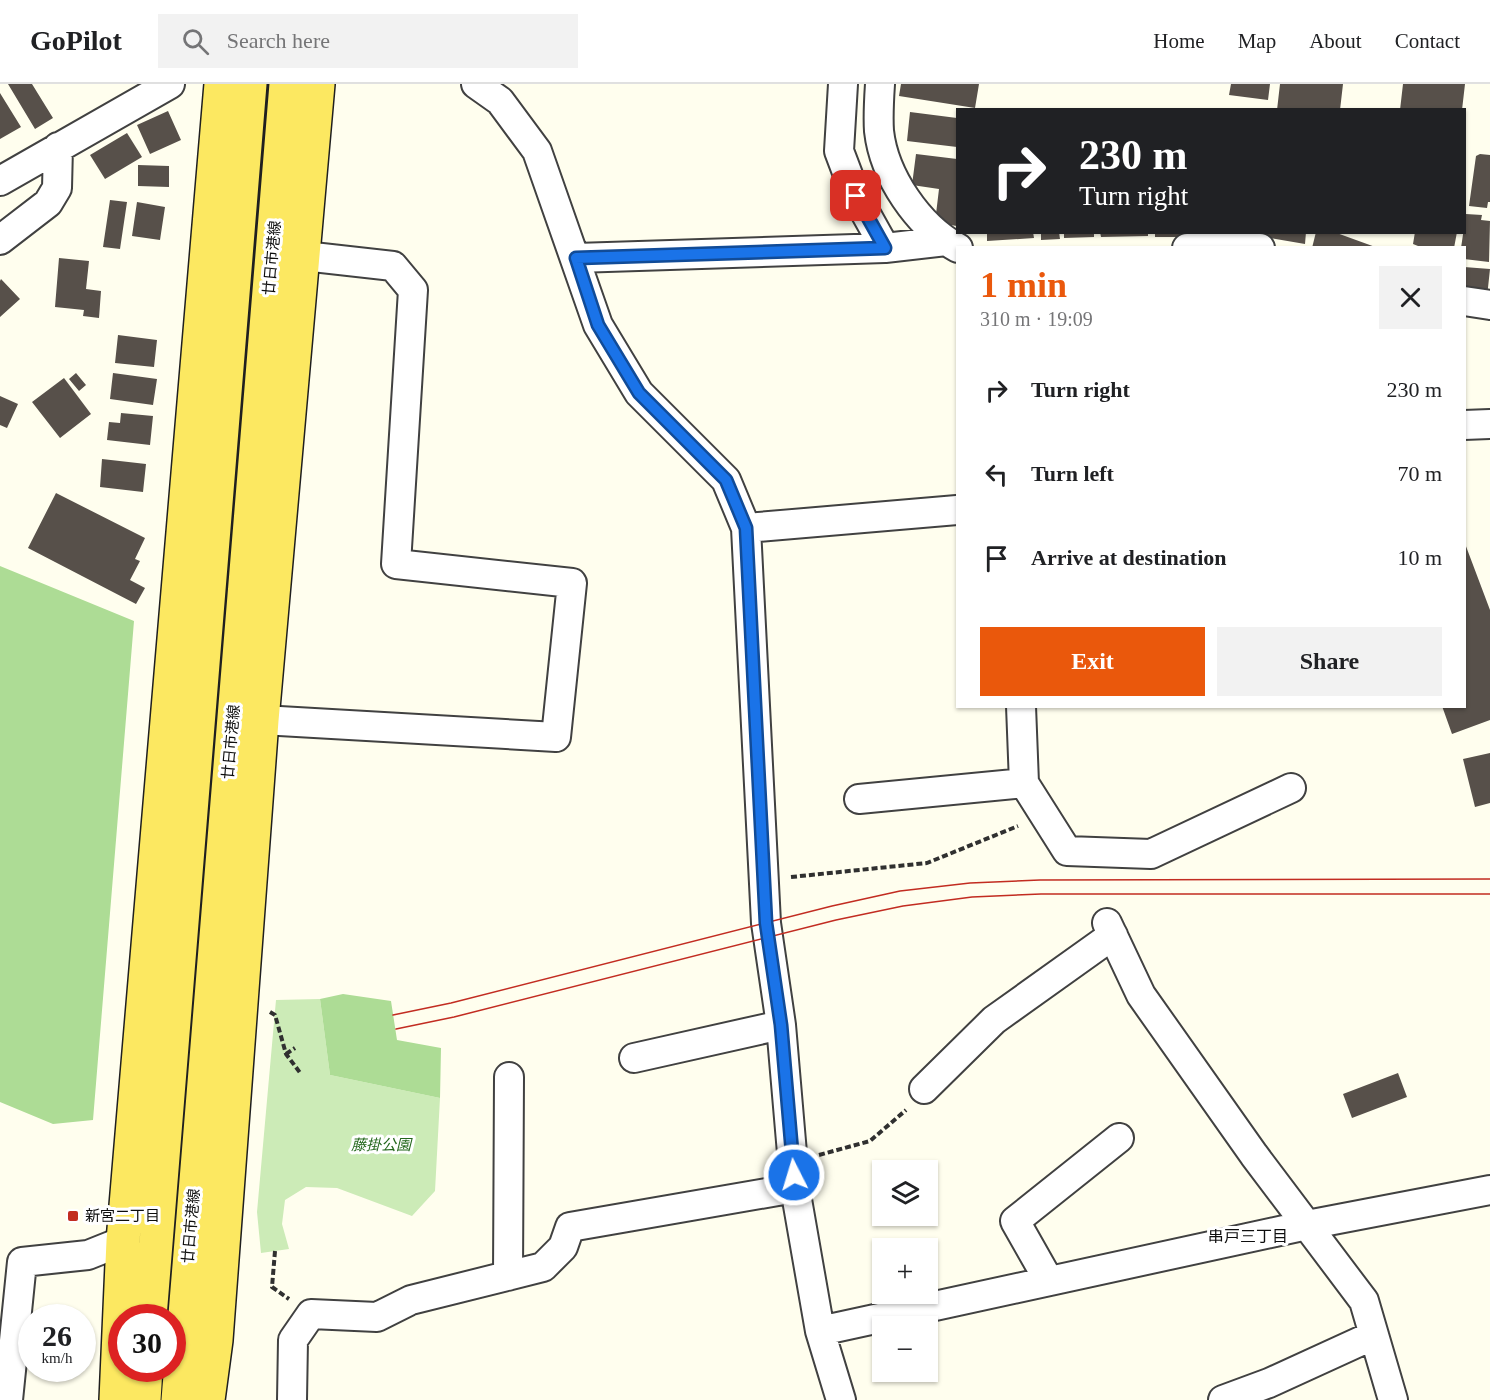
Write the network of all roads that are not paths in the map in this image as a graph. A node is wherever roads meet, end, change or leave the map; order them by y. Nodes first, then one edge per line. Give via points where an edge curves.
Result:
1 (170, 84) edge
2 (221, 84) edge
3 (250, 84) edge
4 (286, 84) edge
5 (318, 84) edge
6 (476, 84) edge
7 (843, 84) edge
8 (880, 84) edge
9 (58, 147) junction
10 (0, 181) edge
11 (0, 240) edge
12 (952, 244) edge
13 (885, 248) junction
14 (304, 256) junction
15 (576, 258) junction
16 (1466, 301) edge
17 (1490, 305) edge
18 (1490, 424) edge
19 (1466, 425) edge
20 (956, 510) edge
21 (746, 528) junction
22 (1022, 708) edge
23 (262, 720) junction
24 (1024, 783) junction
25 (1291, 788) dead end
26 (860, 799) dead end
27 (781, 1025) junction
28 (634, 1058) dead end
29 (509, 1077) dead end
30 (924, 1089) road end
31 (1119, 1138) dead end
32 (794, 1175) junction
33 (1490, 1190) edge
34 (1307, 1225) junction
35 (123, 1241) junction
36 (508, 1276) junction
37 (1049, 1281) junction
38 (151, 1304) edge
39 (820, 1330) junction
40 (1374, 1335) junction
41 (145, 1382) edge
42 (8, 1400) edge
43 (116, 1400) edge
44 (144, 1400) edge
45 (178, 1400) edge
46 (208, 1400) edge
47 (292, 1400) edge
48 (841, 1400) edge
49 (1223, 1400) edge
50 (1393, 1400) edge

1 - 9 street
2 - 35 main road
3 - 38 main road
4 - 45 main road, 廿日市港線
5 - 14 main road
6 - 15 street via 500,101 537,151
7 - 13 street via 839,151 856,196
8 - 12 street via 879,131 888,165 908,202
9 - 10 street
9 - 11 street via 57,188 48,203
12 - 13 street
13 - 15 street
14 - 23 main road
14 - 23 street via 393,266 413,290 396,564 572,583 556,737
15 - 21 street via 598,325 639,393 726,480
16 - 17 street
18 - 19 street
20 - 21 street
21 - 27 street via 766,923
22 - 24 street
23 - 46 main road via 217,1328
24 - 25 street via 1067,850 1150,854
24 - 26 street
27 - 28 street
27 - 32 street
29 - 36 street
30 - 34 street via 994,1020 1110,929 1142,995
31 - 37 street via 1015,1221
32 - 36 street via 570,1227 563,1247 543,1268
32 - 39 street
33 - 34 street
34 - 37 street
34 - 40 street via 1364,1301
35 - 42 street via 88,1255 22,1262
35 - 43 main road
36 - 47 street via 411,1300 377,1317 311,1314 293,1340
37 - 39 street
39 - 48 street
40 - 49 street
40 - 50 street
41 - 44 main road

